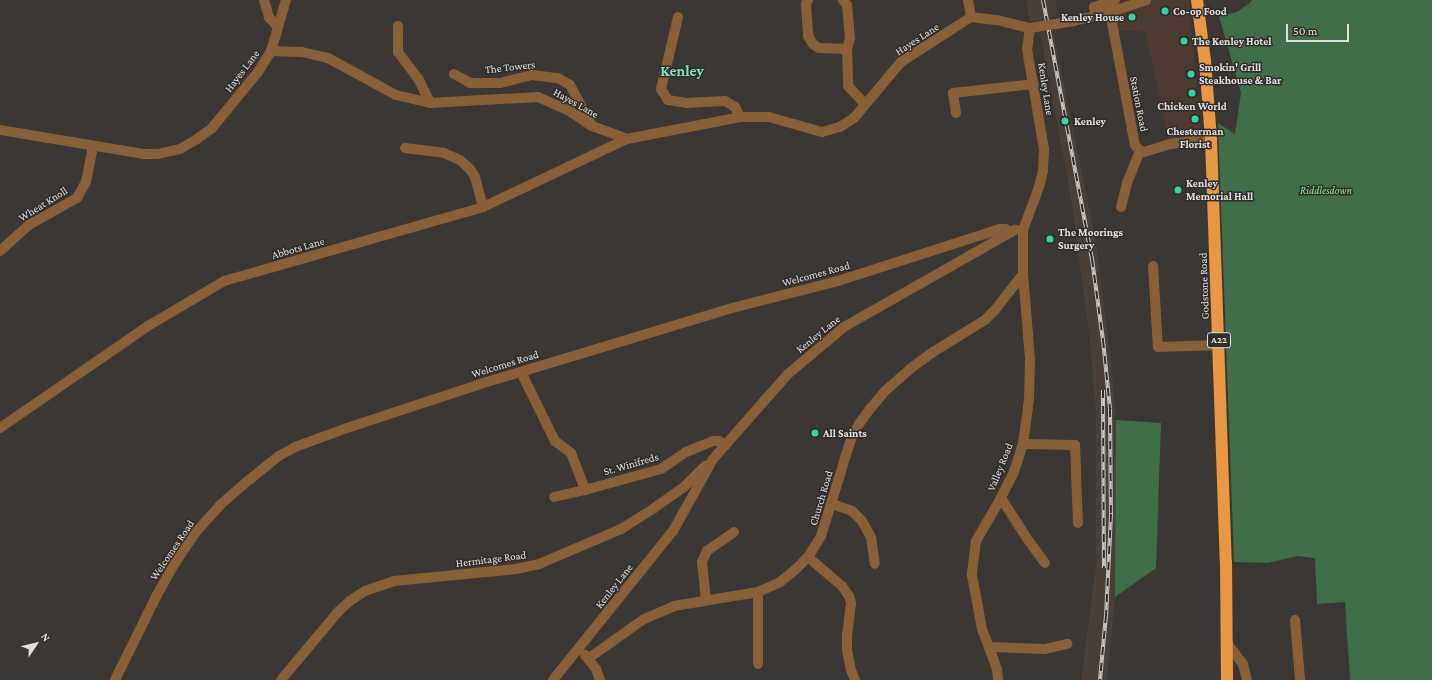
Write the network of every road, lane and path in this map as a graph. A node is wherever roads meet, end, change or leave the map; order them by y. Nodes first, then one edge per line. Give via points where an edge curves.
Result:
1 (264, 0) edge
2 (286, 0) edge
3 (808, 0) edge
4 (843, 0) edge
5 (968, 0) edge
6 (1115, 0) edge
7 (1146, 0) edge
8 (1197, 0) edge
9 (1110, 12) junction
10 (1096, 16) junction
11 (678, 17) dead end
12 (971, 17) junction
13 (279, 25) junction
14 (398, 26) dead end
15 (1030, 28) junction
16 (847, 49) junction
17 (271, 51) junction
18 (454, 74) dead end
19 (1034, 84) junction
20 (430, 103) junction
21 (865, 104) junction
22 (956, 113) dead end
23 (740, 117) junction
24 (592, 126) junction
25 (0, 130) edge
26 (627, 139) junction
27 (1211, 139) junction
28 (93, 146) junction
29 (405, 148) dead end
30 (1140, 151) junction
31 (483, 207) junction
32 (1121, 207) dead end
33 (1023, 230) junction
34 (1011, 232) junction
35 (0, 251) edge
36 (1153, 266) dead end
37 (1023, 274) junction
38 (1219, 345) junction
39 (521, 372) junction
40 (0, 428) edge
41 (1023, 444) junction
42 (726, 445) junction
43 (713, 459) junction
44 (585, 490) junction
45 (554, 497) dead end
46 (1001, 498) junction
47 (832, 504) junction
48 (1078, 522) dead end
49 (734, 532) dead end
50 (808, 557) junction
51 (1045, 563) dead end
52 (875, 564) dead end
53 (758, 592) junction
54 (706, 600) junction
55 (1295, 620) dead end
56 (1227, 643) junction
57 (1067, 644) dead end
58 (989, 647) junction
59 (579, 650) junction
60 (589, 658) junction
61 (758, 664) dead end
62 (115, 680) edge
63 (281, 680) edge
64 (553, 680) edge
65 (600, 680) edge
66 (856, 680) edge
67 (998, 680) edge
68 (1228, 680) edge
69 (1247, 680) edge
70 (1300, 680) edge

1 - 13 street via 269,17
2 - 13 street
3 - 16 street via 808,36 813,44 818,48
4 - 16 street via 847,5 850,38
5 - 12 street
6 - 10 street via 1094,7
7 - 9 street
8 - 27 highway, Godstone Road / A22 via 1206,61
9 - 10 street
9 - 30 street, Station Road via 1135,145
10 - 15 street, bridge
11 - 23 street via 661,89 668,100 686,103 725,101 735,107
12 - 15 street
12 - 21 street, Hayes Lane via 901,62
13 - 17 street
14 - 20 street via 398,52 420,80
15 - 19 street, Kenley Lane via 1028,49
16 - 21 street via 848,86
17 - 20 street, Hayes Lane via 302,52 328,58 396,95
17 - 28 street, Hayes Lane via 258,72 212,128 197,140 180,149 158,154
18 - 24 street, The Towers via 470,83 500,83 532,75 558,78 570,85
19 - 22 street via 953,93
19 - 33 street, Kenley Lane via 1044,149 1043,171
20 - 24 street, Hayes Lane via 538,97 571,112
21 - 23 street, Hayes Lane via 854,118 840,127 822,132 770,117
23 - 26 street, Hayes Lane
24 - 26 street, Hayes Lane
25 - 28 street, Hayes Lane
26 - 31 street, Abbots Lane
27 - 30 street
27 - 38 highway, Godstone Road / A22
28 - 35 street, Wheat Knoll via 86,182 77,198 30,225
29 - 31 street via 444,153 460,160 475,177
30 - 32 street via 1127,182
31 - 40 street, Abbots Lane via 224,281 148,326
33 - 34 street, Kenley Lane
33 - 37 street, Valley Road
34 - 39 street, Welcomes Road via 1000,229 838,281 732,308
34 - 42 street, Kenley Lane via 844,327 788,374
36 - 38 street via 1158,347
37 - 41 street, Valley Road via 1030,366 1029,400
37 - 47 street, Church Road via 985,320 933,352 885,391 859,424 851,439
38 - 56 highway, Godstone Road / A22
39 - 44 street via 555,441 571,453
39 - 62 street, Welcomes Road via 346,428 295,447 279,456 220,505 196,532 157,595
41 - 46 street, Valley Road via 1014,472
41 - 48 street via 1075,445
42 - 43 street, Kenley Lane
42 - 44 street, St. Winifreds via 713,441 686,452 661,469
43 - 59 street, Kenley Lane via 673,531
43 - 63 street, Hermitage Road via 684,487 621,529 539,564 516,569 394,582 365,592 338,612
44 - 45 street, St. Winifreds
46 - 51 street
46 - 58 street, Valley Road via 976,541 972,575 980,622
47 - 50 street, Church Road via 821,536
47 - 52 street via 852,511 862,521 871,537
49 - 54 street via 707,551 702,562
50 - 53 street, Church Road via 780,582
50 - 66 street via 842,586 849,596 851,604 847,650
53 - 54 street, Church Road
53 - 61 street
54 - 60 street, Church Road via 674,606 644,619
55 - 70 street
56 - 68 highway, Godstone Road / A22
56 - 69 street via 1243,664
57 - 58 street via 1045,649
58 - 67 street, Valley Road
59 - 60 street
59 - 64 street, Kenley Lane
60 - 65 street

